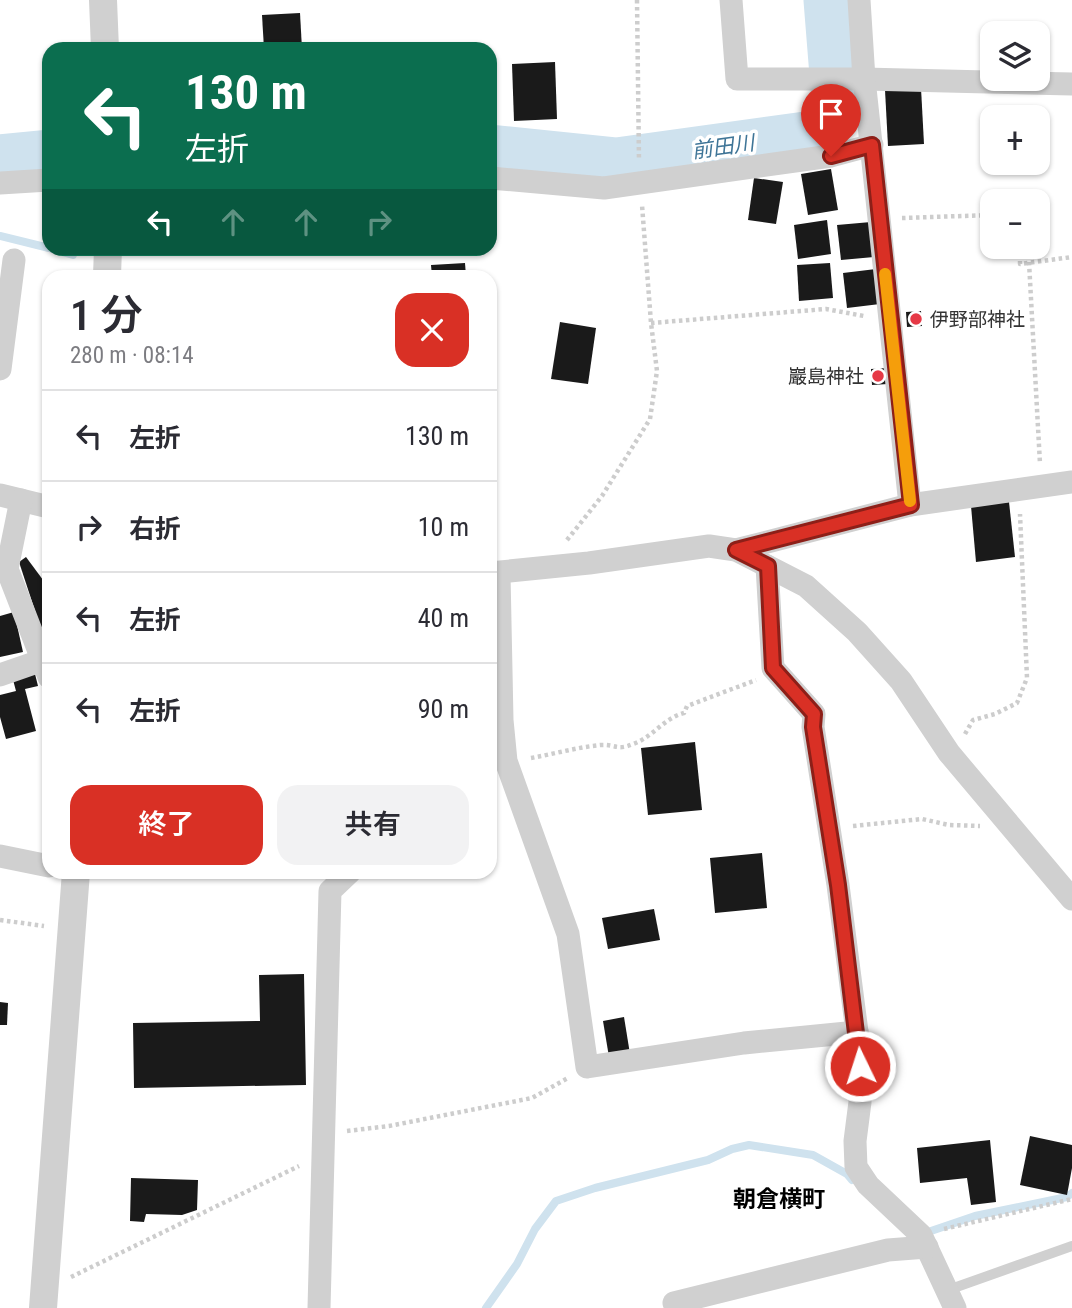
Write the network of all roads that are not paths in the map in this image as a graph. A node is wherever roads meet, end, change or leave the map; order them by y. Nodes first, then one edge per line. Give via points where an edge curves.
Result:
1 (103, 0) edge
2 (731, 0) edge
3 (859, 0) edge
4 (105, 42) edge
5 (856, 79) junction
6 (1072, 84) edge
7 (872, 145) junction
8 (497, 179) edge
9 (42, 180) edge
10 (0, 183) edge
11 (14, 260) dead end
12 (0, 369) edge
13 (1072, 482) edge
14 (11, 498) edge
15 (42, 505) edge
16 (911, 505) junction
17 (736, 550) junction
18 (768, 566) junction
19 (497, 574) edge
20 (497, 629) edge
21 (42, 658) edge
22 (42, 669) edge
23 (0, 675) edge
24 (498, 767) edge
25 (0, 856) edge
26 (42, 865) edge
27 (74, 879) edge
28 (343, 879) edge
29 (1072, 899) edge
30 (857, 1032) junction
31 (924, 1241) junction
32 (1072, 1246) edge
33 (44, 1299) edge
34 (951, 1299) edge
35 (318, 1308) edge
36 (676, 1308) edge

1 - 4 street
2 - 5 street via 737,79
3 - 5 street
5 - 6 street
5 - 7 street
7 - 8 street via 831,156 640,175 604,188
7 - 16 street
9 - 10 street
11 - 12 street
13 - 16 street
14 - 15 street
14 - 21 street via 7,569
16 - 17 street
17 - 18 street
17 - 19 street via 709,546
18 - 29 street via 806,586 857,632 901,681 949,753
18 - 30 street via 773,668 814,714
20 - 24 street via 502,720
22 - 23 street
24 - 30 street via 568,934 587,1067 744,1043
25 - 26 street
27 - 33 street
28 - 35 street via 330,891
30 - 31 street via 860,1102 856,1167
31 - 34 street
31 - 36 street via 674,1303
32 - 34 lane

